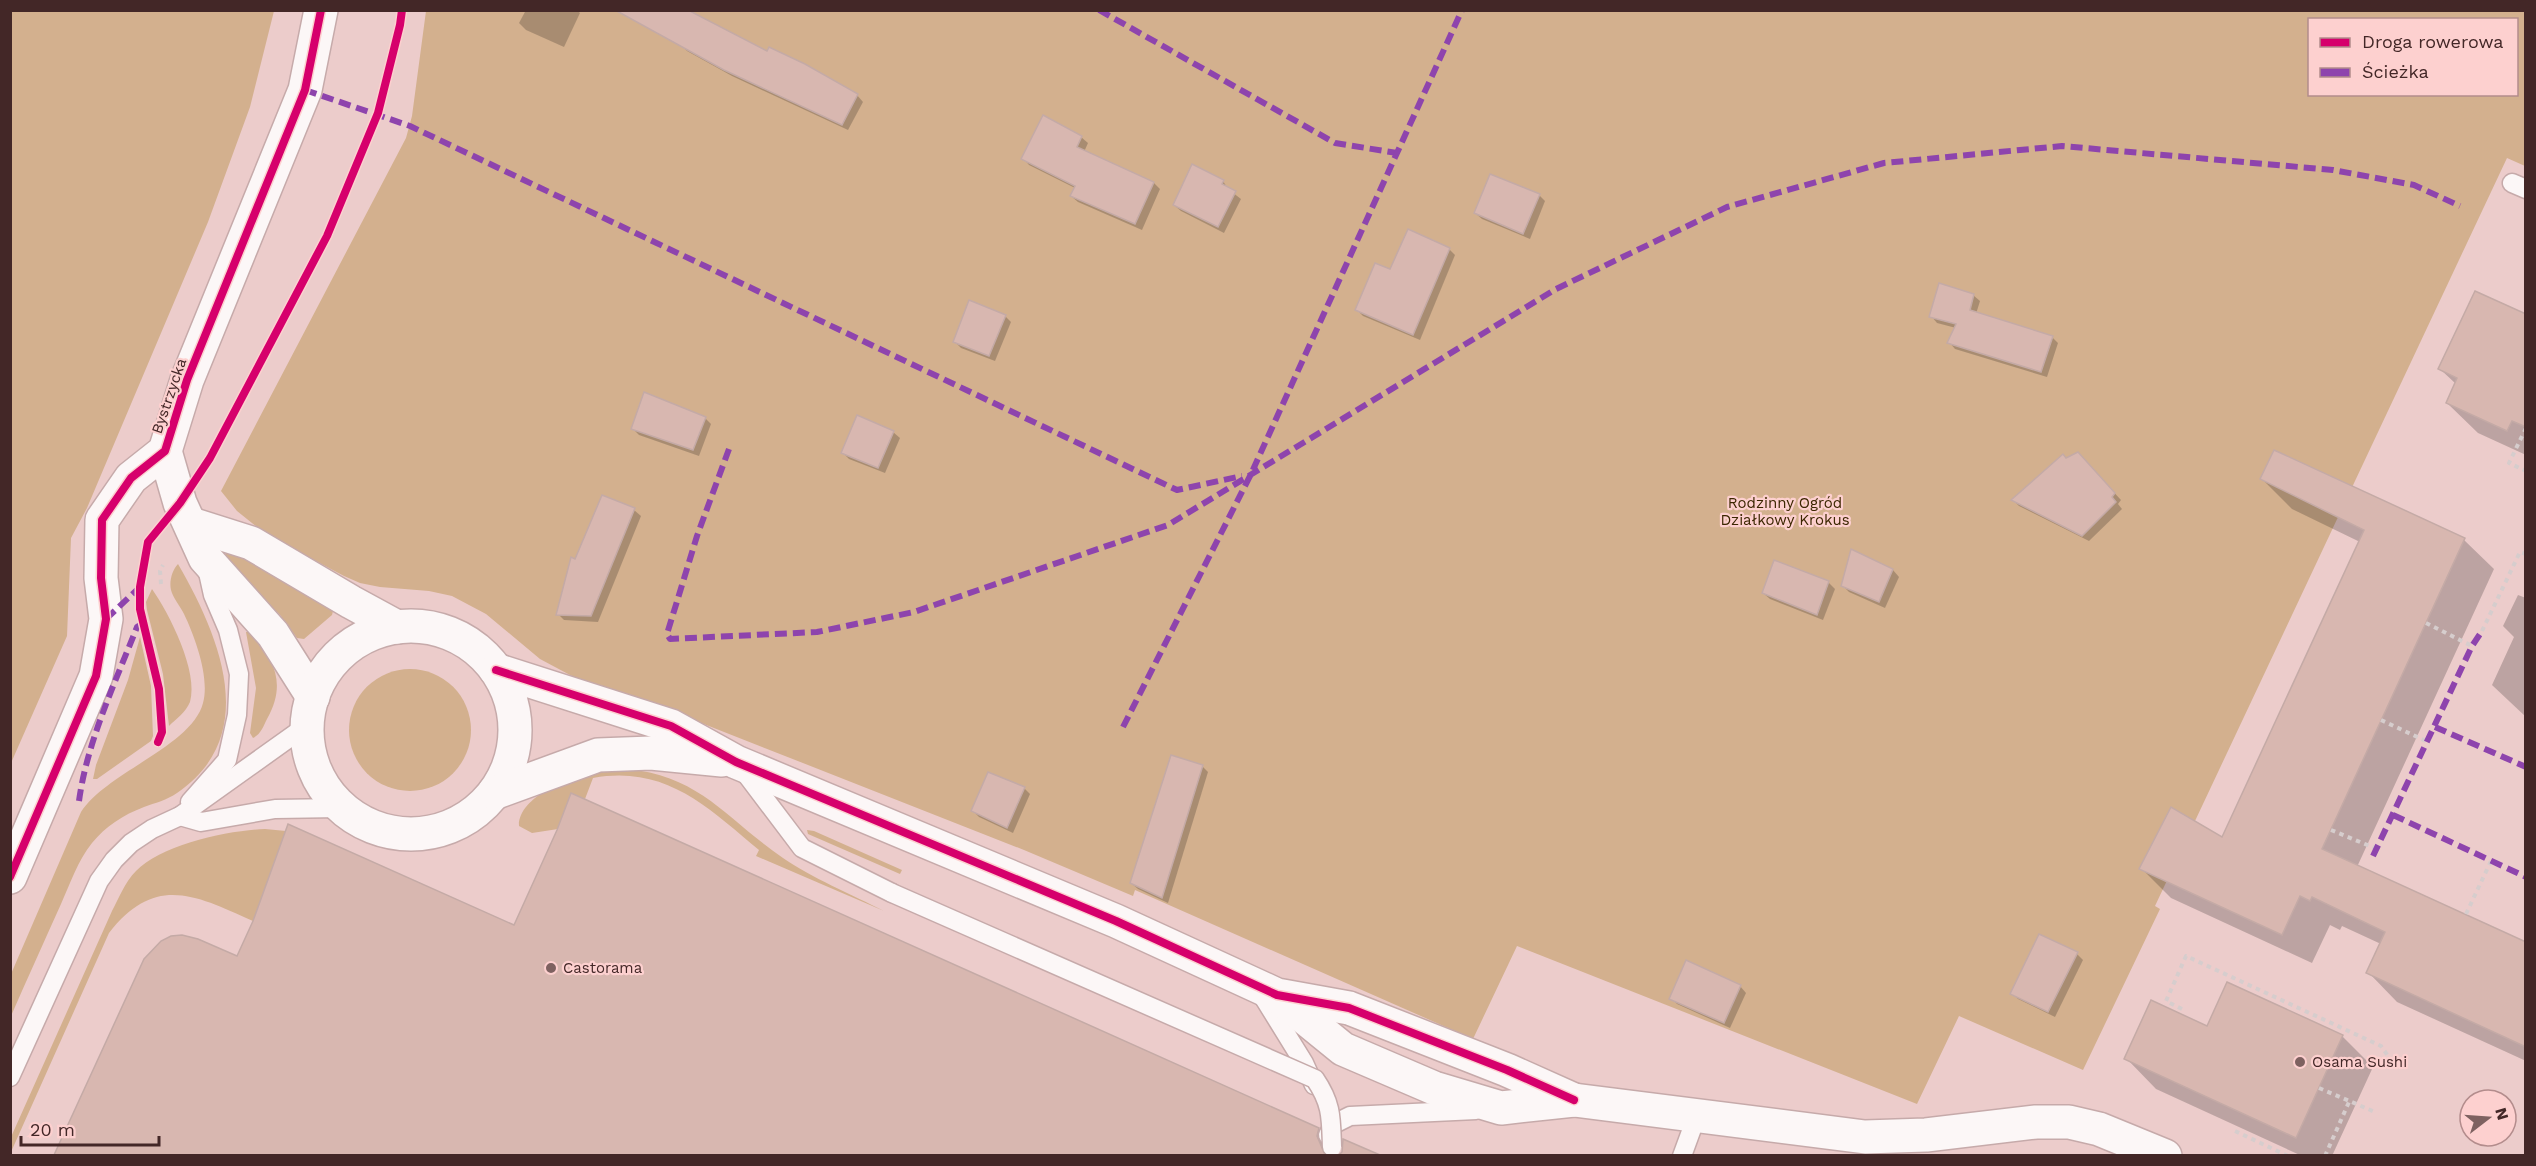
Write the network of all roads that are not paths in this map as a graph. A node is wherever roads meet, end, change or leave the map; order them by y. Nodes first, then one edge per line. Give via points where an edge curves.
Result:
1 (321, 10) edge
2 (165, 451) junction
3 (191, 524) junction
4 (205, 558) junction
5 (397, 627) junction
6 (496, 670) junction
7 (310, 712) junction
8 (736, 762) junction
9 (494, 793) junction
10 (340, 808) junction
11 (180, 816) junction
12 (10, 877) edge
13 (1266, 990) junction
14 (10, 1077) edge
15 (1574, 1100) junction
16 (1501, 1108) junction
17 (1697, 1115) junction
18 (1330, 1141) junction
19 (1682, 1155) edge
20 (2165, 1155) edge

1 - 2 street, Bystrzycka via 305,90 187,380
2 - 3 street via 176,492
2 - 12 street, Bystrzycka via 131,478 102,520 101,578 106,619 96,676
3 - 4 street
3 - 5 street via 251,543
4 - 7 street via 273,634
4 - 11 lane via 239,674 237,715 227,760
5 - 6 street via 431,628 463,639 482,652
5 - 7 street via 369,635 345,650 326,671
6 - 8 street via 671,726
6 - 9 street via 511,699 516,732 509,765
7 - 10 street via 310,756 321,784
7 - 11 lane
8 - 9 street via 651,753 598,755
8 - 13 street via 1116,921
8 - 18 lane, bridge via 802,848 892,893 1315,1079 1326,1095 1332,1117
9 - 10 street via 471,815 438,831 404,834 371,826
10 - 11 lane via 275,809 201,822
11 - 14 lane via 131,843 99,881
13 - 15 street via 1349,1008
13 - 16 street via 1343,1049 1434,1088
13 - 18 lane via 1326,1111
15 - 16 street
15 - 17 street
16 - 18 lane via 1350,1116 1334,1124
17 - 19 lane
17 - 20 street via 1864,1137 2069,1122 2099,1129

